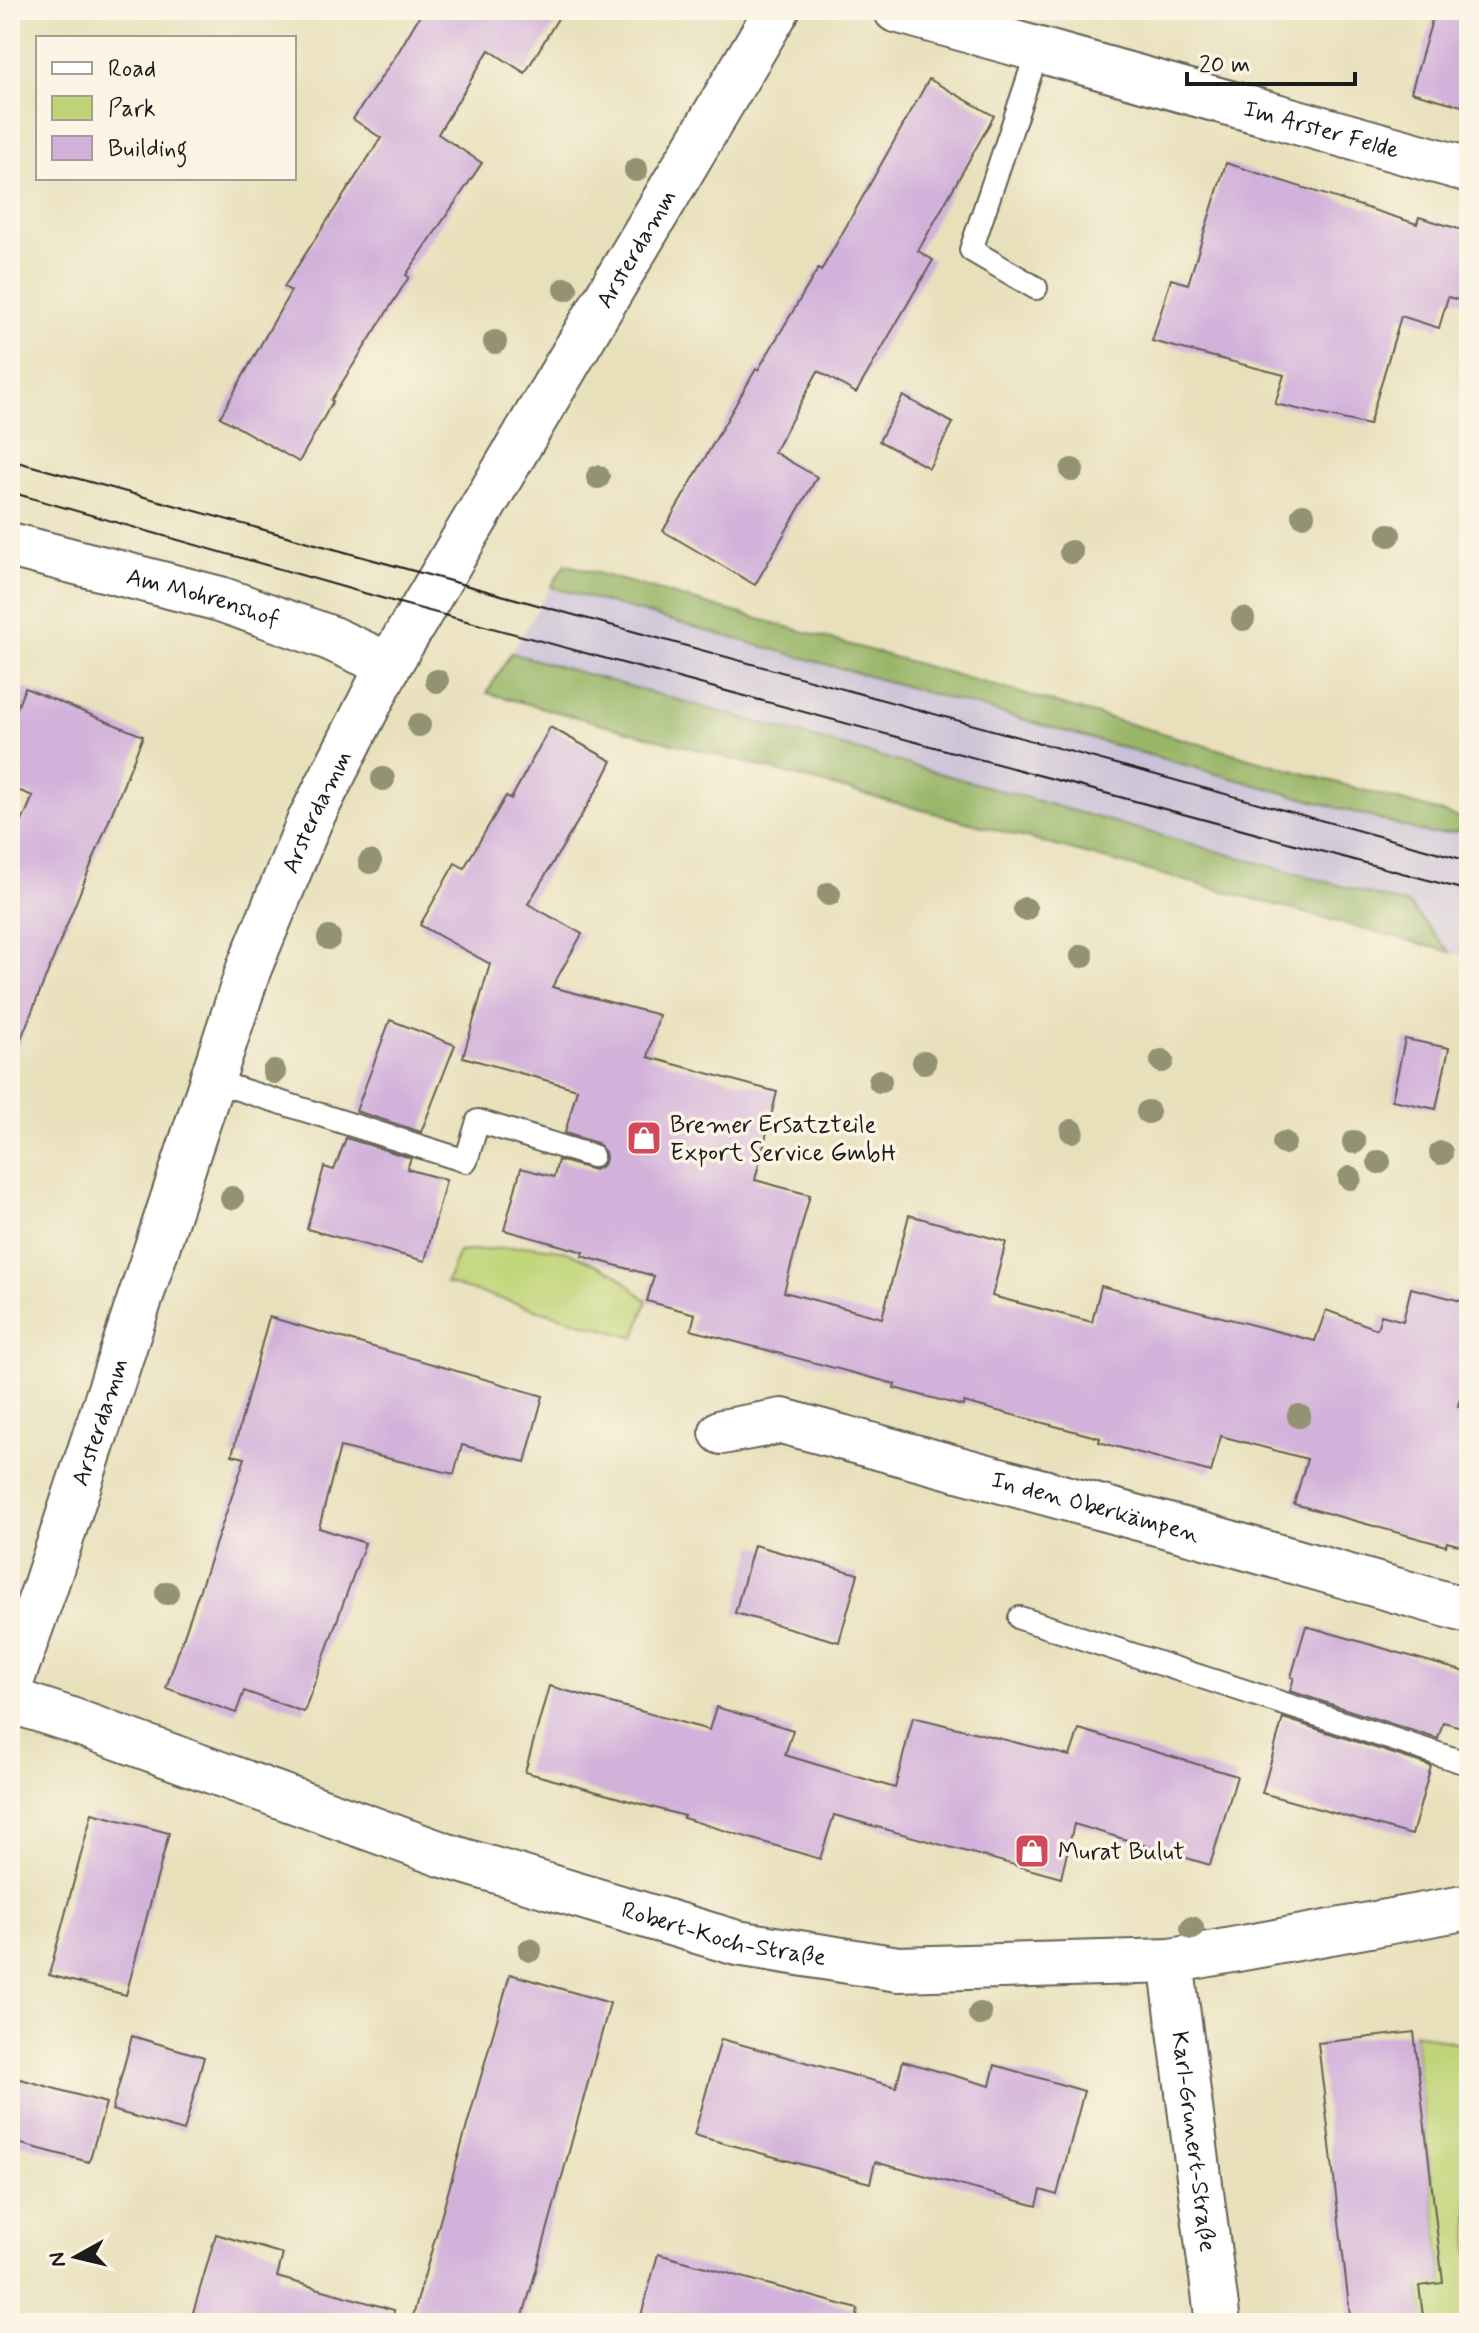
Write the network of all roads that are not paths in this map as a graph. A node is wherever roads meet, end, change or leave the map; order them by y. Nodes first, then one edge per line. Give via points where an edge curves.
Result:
1 (777, 10) edge
2 (896, 10) edge
3 (1038, 50) junction
4 (1469, 170) edge
5 (1036, 288) dead end
6 (10, 545) edge
7 (389, 665) junction
8 (213, 1081) junction
9 (592, 1156) dead end
10 (722, 1432) dead end
11 (1469, 1611) edge
12 (1020, 1618) dead end
13 (10, 1685) edge
14 (10, 1700) edge
15 (1469, 1764) edge
16 (1469, 1907) edge
17 (1171, 1961) junction
18 (1218, 2323) edge

1 - 7 street, Arsterdamm
2 - 3 street, Im Arster Felde
3 - 4 street, Im Arster Felde
3 - 5 lane via 971,250
6 - 7 street, Am Mohrenshof via 220,599
7 - 8 street, Arsterdamm via 310,820 249,968
8 - 9 lane via 466,1161 478,1121
8 - 13 street, Arsterdamm
10 - 11 street, In den Oberkämpen via 782,1421
12 - 15 lane
14 - 17 street, Robert-Koch-Straße via 444,1855 737,1943 898,1969
16 - 17 street, Robert-Koch-Straße
17 - 18 street, Karl-Grunert-Straße

